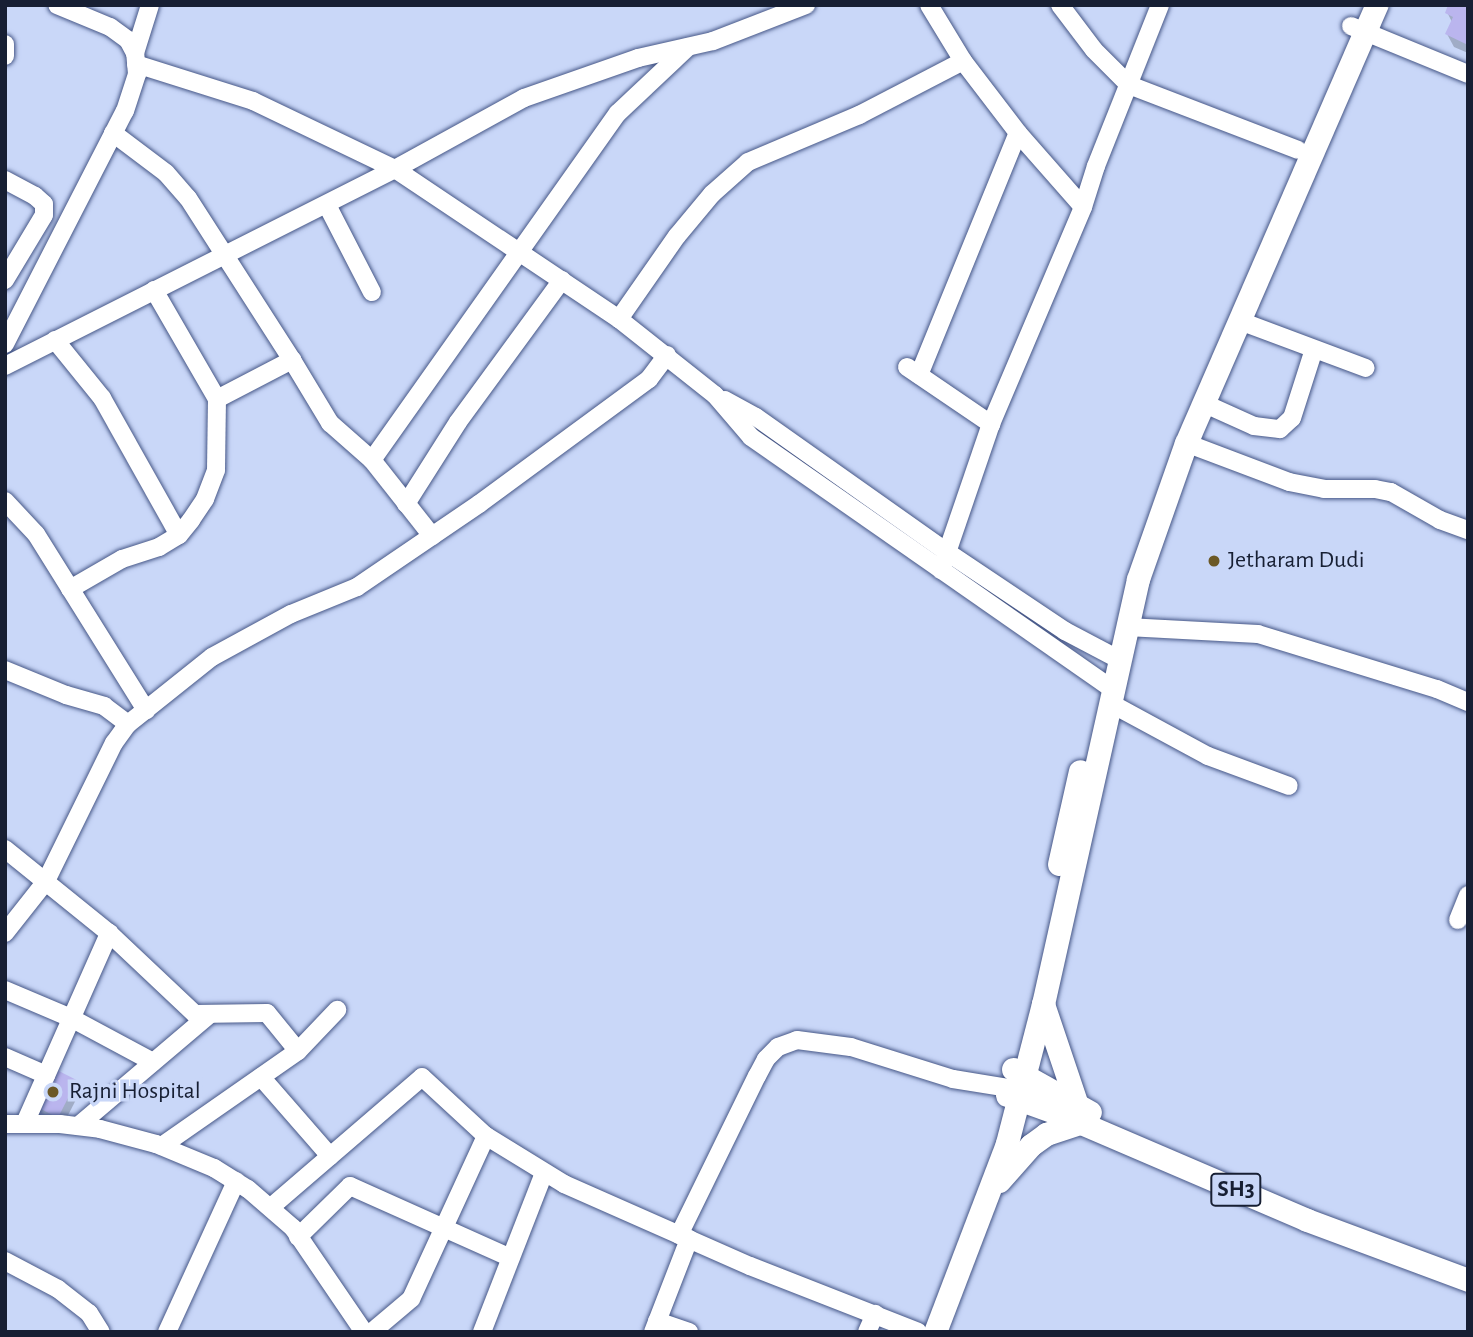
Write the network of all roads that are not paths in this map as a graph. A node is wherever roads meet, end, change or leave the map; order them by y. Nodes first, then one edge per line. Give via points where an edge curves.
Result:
1 (57, 5) edge
2 (150, 5) edge
3 (806, 5) edge
4 (929, 5) edge
5 (1060, 5) edge
6 (1160, 5) edge
7 (1376, 5) edge
8 (1358, 21) edge
9 (5, 44) edge
10 (688, 47) junction
11 (5, 56) edge
12 (135, 58) junction
13 (963, 61) junction
14 (1468, 74) edge
15 (1129, 85) junction
16 (113, 132) junction
17 (1018, 133) junction
18 (1298, 150) junction
19 (395, 169) junction
20 (5, 180) edge
21 (327, 205) junction
22 (1083, 207) junction
23 (521, 252) junction
24 (224, 254) junction
25 (7, 272) edge
26 (562, 280) junction
27 (154, 290) junction
28 (372, 292) dead end
29 (619, 319) junction
30 (1240, 321) junction
31 (55, 340) junction
32 (5, 344) edge
33 (1314, 349) junction
34 (667, 355) junction
35 (292, 359) junction
36 (5, 366) edge
37 (1366, 368) dead end
38 (217, 399) junction
39 (1203, 403) junction
40 (991, 424) junction
41 (1186, 443) junction
42 (372, 460) junction
43 (5, 501) edge
44 (406, 504) junction
45 (1468, 530) edge
46 (179, 535) junction
47 (432, 536) junction
48 (944, 561) junction
49 (70, 589) junction
50 (1127, 627) junction
51 (1112, 656) junction
52 (5, 670) edge
53 (1107, 690) junction
54 (1468, 702) edge
55 (146, 710) junction
56 (128, 724) junction
57 (1289, 786) dead end
58 (5, 849) edge
59 (46, 881) junction
60 (1468, 895) edge
61 (1458, 920) dead end
62 (5, 933) edge
63 (109, 933) junction
64 (5, 990) edge
65 (1043, 1004) junction
66 (337, 1010) dead end
67 (210, 1014) junction
68 (71, 1018) junction
69 (298, 1051) junction
70 (5, 1057) edge
71 (153, 1062) junction
72 (46, 1075) junction
73 (261, 1077) junction
74 (1015, 1086) junction
75 (1078, 1114) junction
76 (24, 1123) junction
77 (5, 1124) edge
78 (78, 1126) junction
79 (486, 1136) junction
80 (162, 1146) junction
81 (330, 1156) junction
82 (544, 1173) junction
83 (236, 1181) junction
84 (990, 1193) junction
85 (271, 1207) junction
86 (442, 1228) junction
87 (298, 1237) junction
88 (684, 1237) junction
89 (511, 1258) junction
90 (5, 1261) edge
91 (1442, 1263) junction
92 (1468, 1263) edge
93 (1468, 1280) edge
94 (874, 1314) junction
95 (655, 1326) edge
96 (101, 1332) edge
97 (167, 1332) edge
98 (364, 1332) edge
99 (372, 1332) edge
100 (482, 1332) edge
101 (689, 1332) edge
102 (867, 1332) edge
103 (919, 1332) edge
104 (935, 1332) edge

1 - 12 street via 110,27 128,40
2 - 12 street
3 - 10 street via 747,30
4 - 13 street
5 - 15 street via 1094,50
6 - 15 street
7 - 8 main road
8 - 14 street
8 - 18 main road
8 - 30 main road
9 - 11 street
10 - 19 street via 638,58 524,98
10 - 23 street via 618,113
12 - 16 street via 137,74
12 - 19 street via 253,101
13 - 17 street
13 - 29 street via 859,115 748,162 712,194 677,236
15 - 18 street
15 - 22 street
16 - 24 street via 166,173
16 - 32 street
17 - 22 street
17 - 40 street via 913,371
18 - 51 main road via 1146,512 1126,568
19 - 21 street
19 - 23 street
20 - 25 street via 44,204 44,215
21 - 24 street
21 - 28 street
22 - 40 street
23 - 26 street
23 - 42 street
24 - 27 street
24 - 35 street
26 - 29 street
26 - 44 street via 466,411
27 - 31 street
27 - 38 street
29 - 34 street
30 - 33 street
30 - 39 main road
31 - 36 street
31 - 46 street via 102,398
33 - 37 street
33 - 39 street via 1292,418 1280,429 1254,426
34 - 47 street via 649,379
34 - 48 street
35 - 38 street
35 - 42 street via 330,423
38 - 46 street via 216,470 205,499
39 - 41 main road
40 - 48 street
41 - 45 street via 1289,482 1324,489 1391,492
41 - 50 main road
42 - 44 street
43 - 49 street via 36,534
44 - 47 street
46 - 49 street via 122,559
47 - 55 street via 357,587 291,614 212,657
48 - 51 street
48 - 53 street
49 - 55 street
50 - 51 main road
50 - 54 street via 1258,634
51 - 53 main road
52 - 56 street via 104,706
53 - 57 street via 1208,756
53 - 65 main road
53 - 74 main road
55 - 56 street
56 - 59 street via 114,743
58 - 59 street
59 - 62 street
59 - 63 street
60 - 61 street
63 - 67 street via 195,1014
63 - 68 street
64 - 68 street
65 - 74 main road
65 - 75 main road
66 - 69 street
67 - 69 street via 267,1013
67 - 71 street
68 - 71 street
68 - 72 street
69 - 73 street
70 - 72 street
71 - 78 street
72 - 76 street
73 - 80 street
73 - 81 street
74 - 75 main road, SH3
74 - 84 main road
74 - 88 street via 953,1079 851,1047 797,1040 778,1046 757,1076
74 - 103 main road
75 - 84 main road via 1031,1145
75 - 91 main road, SH3 via 1344,1219
76 - 77 street
76 - 78 street
78 - 80 street
79 - 81 street via 422,1077
79 - 82 street
79 - 86 street
80 - 83 street
81 - 85 street
82 - 88 street
82 - 89 street
83 - 85 street
83 - 97 street
84 - 104 main road
85 - 87 street
86 - 87 street via 350,1186
86 - 89 street
86 - 99 street via 411,1299
87 - 98 street
88 - 94 street
88 - 95 street
89 - 100 street
90 - 96 street via 58,1289 89,1313
91 - 92 main road, SH3
91 - 93 main road, SH3
94 - 102 street
94 - 103 street
95 - 101 street

